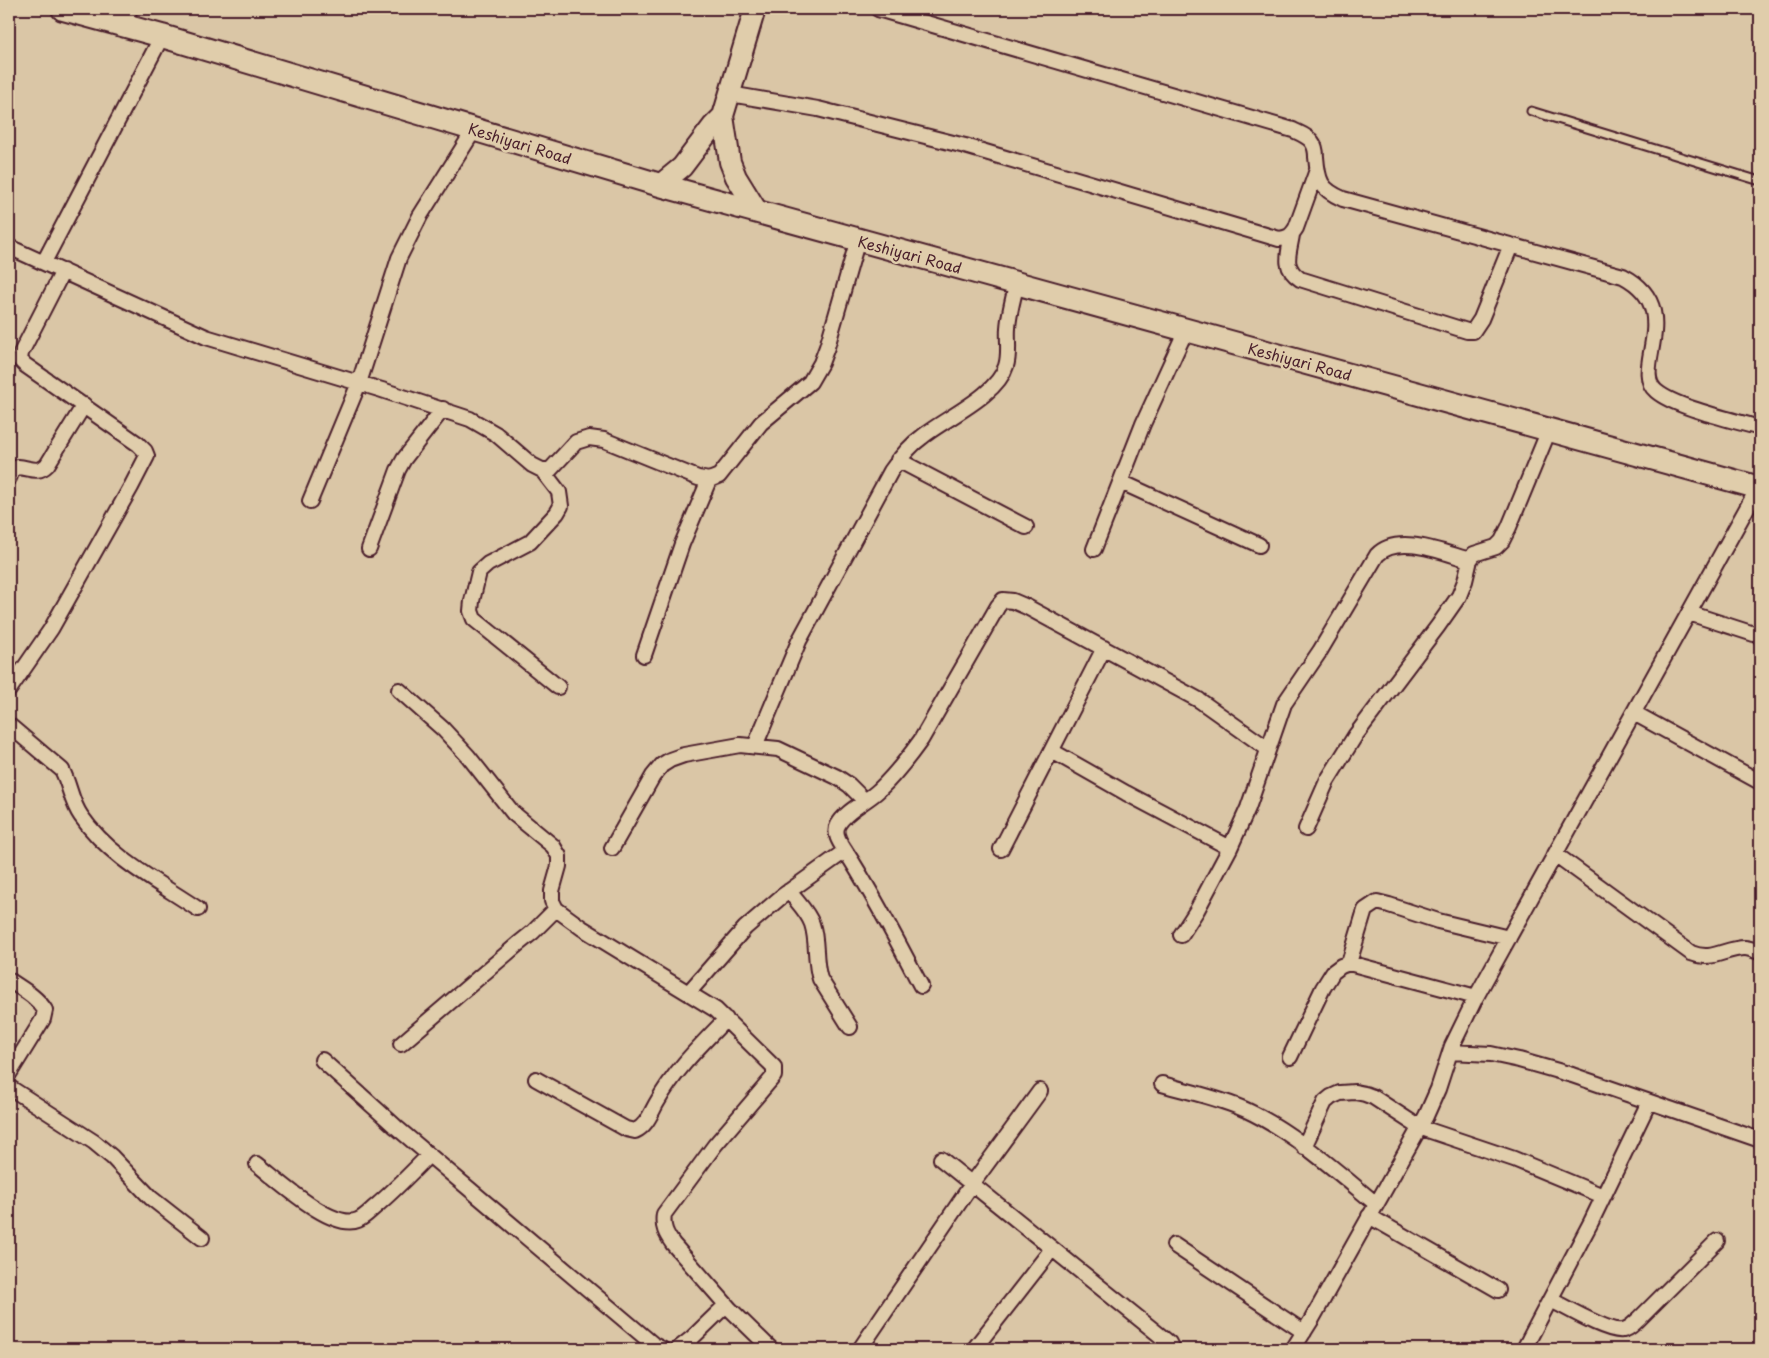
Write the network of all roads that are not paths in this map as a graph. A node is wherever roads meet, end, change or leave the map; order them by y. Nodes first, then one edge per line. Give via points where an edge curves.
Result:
1 (63, 9) edge
2 (755, 9) edge
3 (878, 9) edge
4 (128, 18) edge
5 (162, 36) junction
6 (730, 94) junction
7 (1531, 111) dead end
8 (723, 116) junction
9 (474, 130) junction
10 (1317, 170) junction
11 (1760, 181) edge
12 (660, 185) junction
13 (757, 212) junction
14 (1292, 235) junction
15 (858, 239) junction
16 (1511, 245) junction
17 (9, 246) edge
18 (44, 262) junction
19 (63, 270) junction
20 (1017, 283) junction
21 (1186, 330) junction
22 (359, 382) junction
23 (84, 405) junction
24 (443, 409) junction
25 (1760, 428) edge
26 (1549, 430) junction
27 (898, 460) junction
28 (542, 470) junction
29 (9, 478) edge
30 (709, 480) junction
31 (1121, 482) junction
32 (1759, 488) edge
33 (310, 501) dead end
34 (1026, 527) dead end
35 (1259, 546) dead end
36 (369, 549) dead end
37 (1094, 549) dead end
38 (1470, 560) junction
39 (1689, 613) junction
40 (1760, 636) edge
41 (1104, 648) junction
42 (644, 655) dead end
43 (558, 687) dead end
44 (9, 690) edge
45 (399, 690) dead end
46 (1634, 713) junction
47 (9, 725) edge
48 (755, 746) junction
49 (1268, 749) junction
50 (1052, 751) junction
51 (1760, 782) edge
52 (865, 801) junction
53 (1306, 829) dead end
54 (612, 848) dead end
55 (1230, 848) junction
56 (1001, 849) dead end
57 (845, 851) junction
58 (1555, 854) junction
59 (789, 892) junction
60 (198, 909) dead end
61 (556, 909) junction
62 (1181, 935) dead end
63 (1509, 938) junction
64 (1760, 952) edge
65 (1349, 963) junction
66 (9, 980) edge
67 (921, 986) dead end
68 (689, 992) junction
69 (1476, 997) junction
70 (726, 1019) junction
71 (850, 1027) dead end
72 (401, 1044) dead end
73 (1450, 1052) junction
74 (1290, 1057) dead end
75 (322, 1060) dead end
76 (9, 1074) edge
77 (536, 1079) dead end
78 (1162, 1084) dead end
79 (9, 1087) edge
80 (1040, 1091) dead end
81 (1648, 1102) junction
82 (1419, 1127) junction
83 (1760, 1140) edge
84 (1304, 1147) junction
85 (429, 1155) junction
86 (941, 1159) dead end
87 (257, 1164) dead end
88 (972, 1184) junction
89 (1604, 1196) junction
90 (1372, 1210) junction
91 (202, 1238) dead end
92 (1717, 1241) dead end
93 (1174, 1245) dead end
94 (1052, 1249) junction
95 (1498, 1290) dead end
96 (1551, 1300) junction
97 (726, 1305) junction
98 (1304, 1332) junction
99 (662, 1349) edge
100 (678, 1349) edge
101 (771, 1349) edge
102 (860, 1349) edge
103 (974, 1349) edge
104 (1172, 1349) edge
105 (1293, 1349) edge
106 (1524, 1349) edge

1 - 4 main road, Keshiyari Road
2 - 6 street
3 - 10 street via 1293,130 1312,142 1316,149
4 - 5 main road, Keshiyari Road
5 - 9 main road, Keshiyari Road
5 - 18 street
6 - 8 street
6 - 14 street via 818,110 965,146 1270,237
7 - 11 lane
8 - 12 street via 682,167
8 - 13 street via 733,170
9 - 12 main road, Keshiyari Road
9 - 22 street via 420,216 399,258
10 - 14 street
10 - 16 street via 1324,188 1343,199
12 - 13 main road, Keshiyari Road
13 - 15 main road, Keshiyari Road
14 - 16 street via 1288,268 1300,279 1473,332
15 - 20 main road, Keshiyari Road
15 - 30 street via 827,347 810,382 761,424 719,476
16 - 25 street via 1623,276 1634,282 1654,311 1648,374 1655,390 1685,406
17 - 18 street
18 - 19 street
19 - 22 street via 206,337
19 - 23 street via 20,360
20 - 21 main road, Keshiyari Road
20 - 27 street via 1010,312 1009,353 1002,375 983,396 922,437
21 - 26 main road, Keshiyari Road
21 - 31 street via 1143,424
22 - 24 street
22 - 33 street
23 - 29 street via 42,470 18,467
23 - 44 street via 138,444 146,456 51,628
24 - 28 street via 496,434
24 - 36 street via 404,459
26 - 32 main road, Keshiyari Road
26 - 38 street via 1502,541 1496,547 1474,554
27 - 34 street
27 - 48 street via 799,641
28 - 30 street via 550,470 576,442 588,438 604,440
28 - 43 street via 559,492 562,506 530,542 479,572 471,611 474,619
30 - 42 street via 682,544
31 - 35 street
31 - 37 street
32 - 39 street
38 - 49 street via 1406,544 1382,549 1284,704
38 - 53 street via 1459,596 1355,736 1327,781
39 - 40 street
39 - 46 street
41 - 49 street via 1199,700
41 - 50 street
41 - 52 street via 1026,607 1003,600 921,740 900,768
45 - 61 street via 443,729 513,812 553,846 559,856 552,891
46 - 51 street
46 - 58 street
47 - 60 street via 62,770 80,816 105,843
48 - 52 street via 778,749 820,767 848,785
48 - 54 street via 740,745 684,755 662,765
49 - 55 street
50 - 55 street
50 - 56 street
52 - 57 street via 838,825 836,834
55 - 62 street
57 - 59 street
57 - 67 street via 868,885
58 - 63 street
58 - 64 street via 1691,953 1712,957 1734,949
59 - 68 street via 745,928
59 - 71 street via 807,913 812,925 820,979
61 - 68 street
61 - 72 street
63 - 65 street via 1376,902 1365,910
63 - 69 street
65 - 69 street
65 - 74 street via 1333,972
66 - 76 street via 31,994 45,1010 43,1019
68 - 70 street
69 - 73 street
70 - 77 street via 678,1070 647,1121 635,1132
70 - 97 street via 774,1067 774,1076 714,1145 664,1214 662,1223 673,1244
73 - 81 street via 1491,1054 1519,1060
73 - 82 street via 1438,1089
75 - 85 street
78 - 84 street via 1246,1110
79 - 91 street via 94,1142 151,1198
80 - 88 street
81 - 83 street
81 - 89 street
82 - 84 street via 1372,1097 1355,1092 1340,1093 1325,1102
82 - 89 street via 1514,1159
82 - 90 street
84 - 90 street via 1318,1156
85 - 87 street via 392,1193 358,1220 347,1222 321,1213
85 - 99 street
86 - 88 street
88 - 94 street
88 - 102 street
89 - 96 street
90 - 95 street
90 - 98 street
92 - 96 street via 1639,1319 1622,1331 1599,1324
93 - 98 street
94 - 103 street
94 - 104 street via 1169,1343
96 - 106 street
97 - 100 street
97 - 101 street
98 - 105 street

